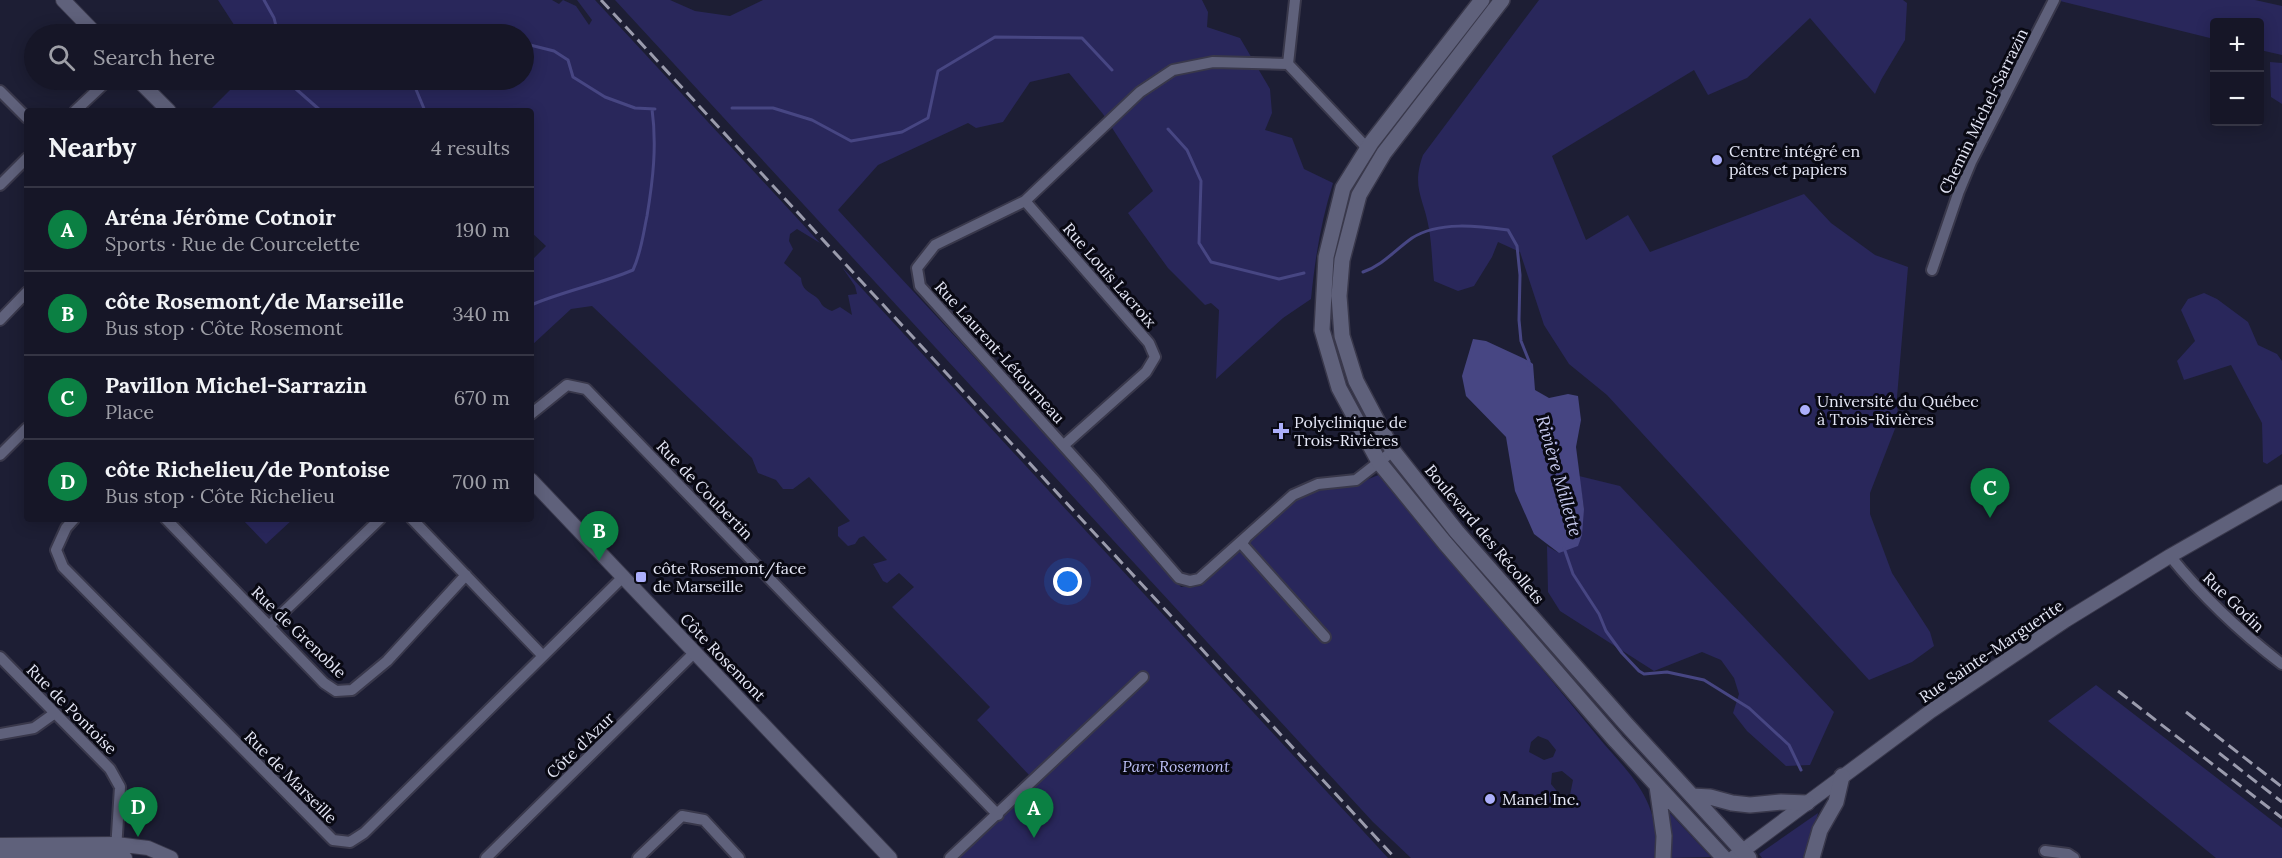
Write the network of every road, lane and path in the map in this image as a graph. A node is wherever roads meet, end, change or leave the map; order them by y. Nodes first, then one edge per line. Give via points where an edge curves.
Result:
1 (63, 0) edge
2 (1295, 0) edge
3 (1482, 0) edge
4 (1502, 0) edge
5 (2054, 0) edge
6 (86, 24) edge
7 (1288, 64) junction
8 (97, 90) edge
9 (148, 90) edge
10 (0, 91) edge
11 (78, 108) edge
12 (167, 108) edge
13 (24, 115) edge
14 (1367, 148) junction
15 (24, 161) edge
16 (0, 184) edge
17 (1025, 201) junction
18 (1932, 270) dead end
19 (24, 295) edge
20 (0, 320) edge
21 (534, 412) edge
22 (24, 431) edge
23 (1064, 446) junction
24 (1394, 451) junction
25 (0, 455) edge
26 (1379, 462) junction
27 (534, 483) edge
28 (2282, 492) edge
29 (71, 522) edge
30 (169, 522) edge
31 (377, 522) edge
32 (415, 522) edge
33 (1241, 543) junction
34 (2170, 556) junction
35 (466, 575) junction
36 (623, 577) junction
37 (269, 626) junction
38 (1325, 636) dead end
39 (695, 652) junction
40 (543, 656) junction
41 (0, 657) edge
42 (2282, 664) edge
43 (1143, 677) dead end
44 (55, 713) junction
45 (0, 734) edge
46 (1842, 777) junction
47 (1657, 786) junction
48 (1692, 796) junction
49 (1807, 803) junction
50 (998, 815) junction
51 (495, 849) junction
52 (2045, 851) dead end
53 (2, 852) edge
54 (119, 853) edge
55 (1742, 856) edge
56 (171, 858) edge
57 (486, 858) edge
58 (503, 858) edge
59 (638, 858) edge
60 (739, 858) edge
61 (890, 858) edge
62 (950, 858) edge
63 (1663, 858) edge
64 (1724, 858) edge
65 (1812, 858) edge
66 (2074, 858) edge

1 - 6 street
2 - 7 street
3 - 14 main road
4 - 24 main road, Boulevard des Récollets via 1384,153 1359,195 1342,260 1342,336 1356,381
5 - 18 street, Chemin Michel-Sarrazin via 1971,162
7 - 14 street
7 - 17 street, Rue Laurent-Létourneau via 1213,62 1173,70 1140,92
8 - 11 street
9 - 12 street
10 - 13 street
14 - 26 main road via 1343,188 1326,257 1322,330 1339,388
15 - 16 street
17 - 23 street, Rue Louis Lacroix via 1149,343 1155,357 1146,372
17 - 23 street, Rue Laurent-Létourneau via 935,245 917,268 920,286
19 - 20 street
21 - 50 street, Rue de Coubertin via 567,385 586,388
22 - 25 street
23 - 33 street, Rue Laurent-Létourneau via 1179,578 1199,579
24 - 26 street
24 - 48 main road, Boulevard des Récollets via 1457,532
26 - 33 street, Rue Laurent-Létourneau via 1356,480 1318,484 1293,495
26 - 47 main road via 1444,543
27 - 36 street, Côte Rosemont
28 - 34 street, Rue Sainte-Marguerite
29 - 40 street, Rue de Marseille via 56,550 63,567 333,840 350,842 364,833
30 - 37 street, Rue de Grenoble
31 - 37 street
32 - 35 street
33 - 38 street
34 - 42 street, Rue Godin via 2237,628
34 - 46 street, Rue Sainte-Marguerite via 2066,620
35 - 37 street, Rue de Grenoble via 387,661 352,690 336,691 324,682
35 - 40 street
36 - 39 street, Côte Rosemont
36 - 40 street, Rue de Marseille
39 - 51 street, Côte d'Azur
39 - 61 street, Côte Rosemont
41 - 44 street, Rue de Pontoise
43 - 50 street
44 - 45 street via 34,728
44 - 54 street, Rue de Pontoise via 110,769 120,787
46 - 49 street, Rue Sainte-Marguerite
46 - 65 main road via 1836,802 1820,830
47 - 63 main road
47 - 64 main road
48 - 49 main road via 1750,806
48 - 55 main road, Boulevard des Récollets
49 - 55 street, Rue Sainte-Marguerite
50 - 62 street
51 - 57 street, Côte d'Azur
51 - 58 street
52 - 66 street
53 - 54 street
54 - 56 street via 147,848
59 - 60 street via 682,816 704,820

